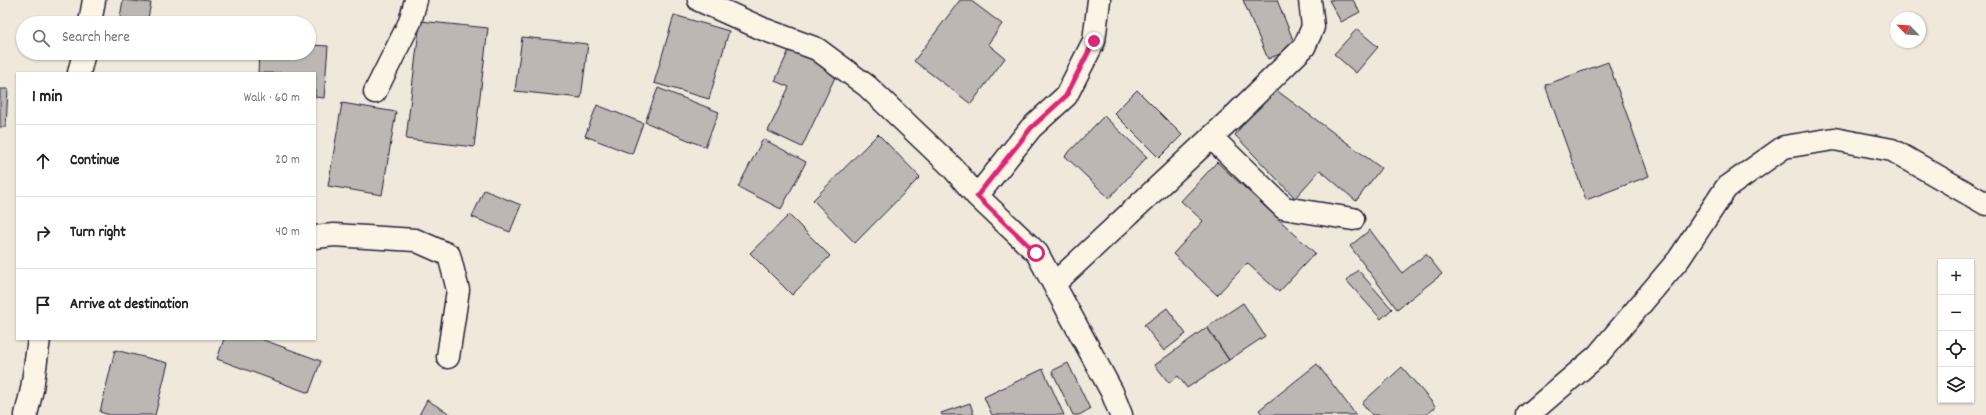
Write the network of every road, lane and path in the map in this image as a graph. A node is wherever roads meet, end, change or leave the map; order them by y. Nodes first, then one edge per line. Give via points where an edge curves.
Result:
1 (94, 0) edge
2 (416, 0) edge
3 (699, 0) edge
4 (1099, 0) edge
5 (1310, 0) edge
6 (91, 16) edge
7 (82, 60) edge
8 (79, 72) edge
9 (375, 92) dead end
10 (1211, 137) junction
11 (977, 196) junction
12 (1986, 204) edge
13 (1353, 219) dead end
14 (316, 236) edge
15 (1054, 284) junction
16 (38, 340) edge
17 (448, 356) dead end
18 (26, 415) edge
19 (1121, 415) edge
20 (1528, 415) edge

1 - 6 street
2 - 9 street via 410,22
3 - 11 street via 763,29 817,49 868,86 952,167
4 - 11 street via 1094,41 1066,96 1031,128
5 - 10 street via 1313,27 1304,47
7 - 8 street
10 - 13 street via 1284,208
10 - 15 street
11 - 15 street via 1036,253
12 - 20 street via 1892,150 1834,138 1784,147 1726,188 1679,259 1597,356
14 - 17 street via 415,240 449,255 458,290
15 - 19 street via 1112,392
16 - 18 street

